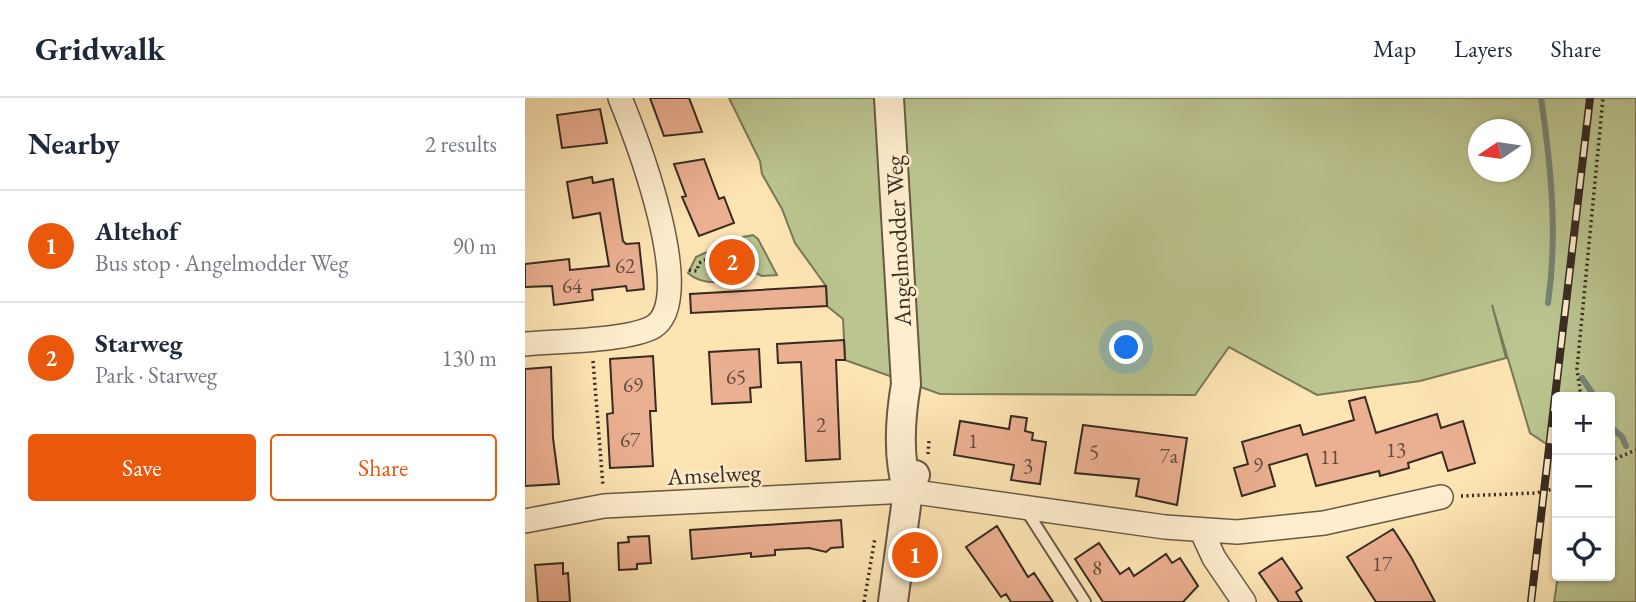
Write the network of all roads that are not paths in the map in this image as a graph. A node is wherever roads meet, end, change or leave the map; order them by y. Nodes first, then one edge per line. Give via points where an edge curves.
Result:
1 (620, 98) edge
2 (889, 98) edge
3 (525, 344) edge
4 (908, 491) junction
5 (1441, 497) road end
6 (1024, 507) junction
7 (525, 521) edge
8 (1201, 530) junction
9 (893, 602) edge
10 (1085, 602) edge
11 (1244, 602) edge

1 - 3 street via 646,163 670,272 665,315 653,327
2 - 4 street, Angelmodder Weg via 906,384 918,428 917,467
4 - 6 street, Amselweg
4 - 7 street, Amselweg via 604,506
4 - 9 street, Angelmodder Weg
5 - 8 street, Amselweg via 1324,523 1237,532
6 - 8 street, Amselweg
6 - 10 lane
8 - 11 street

